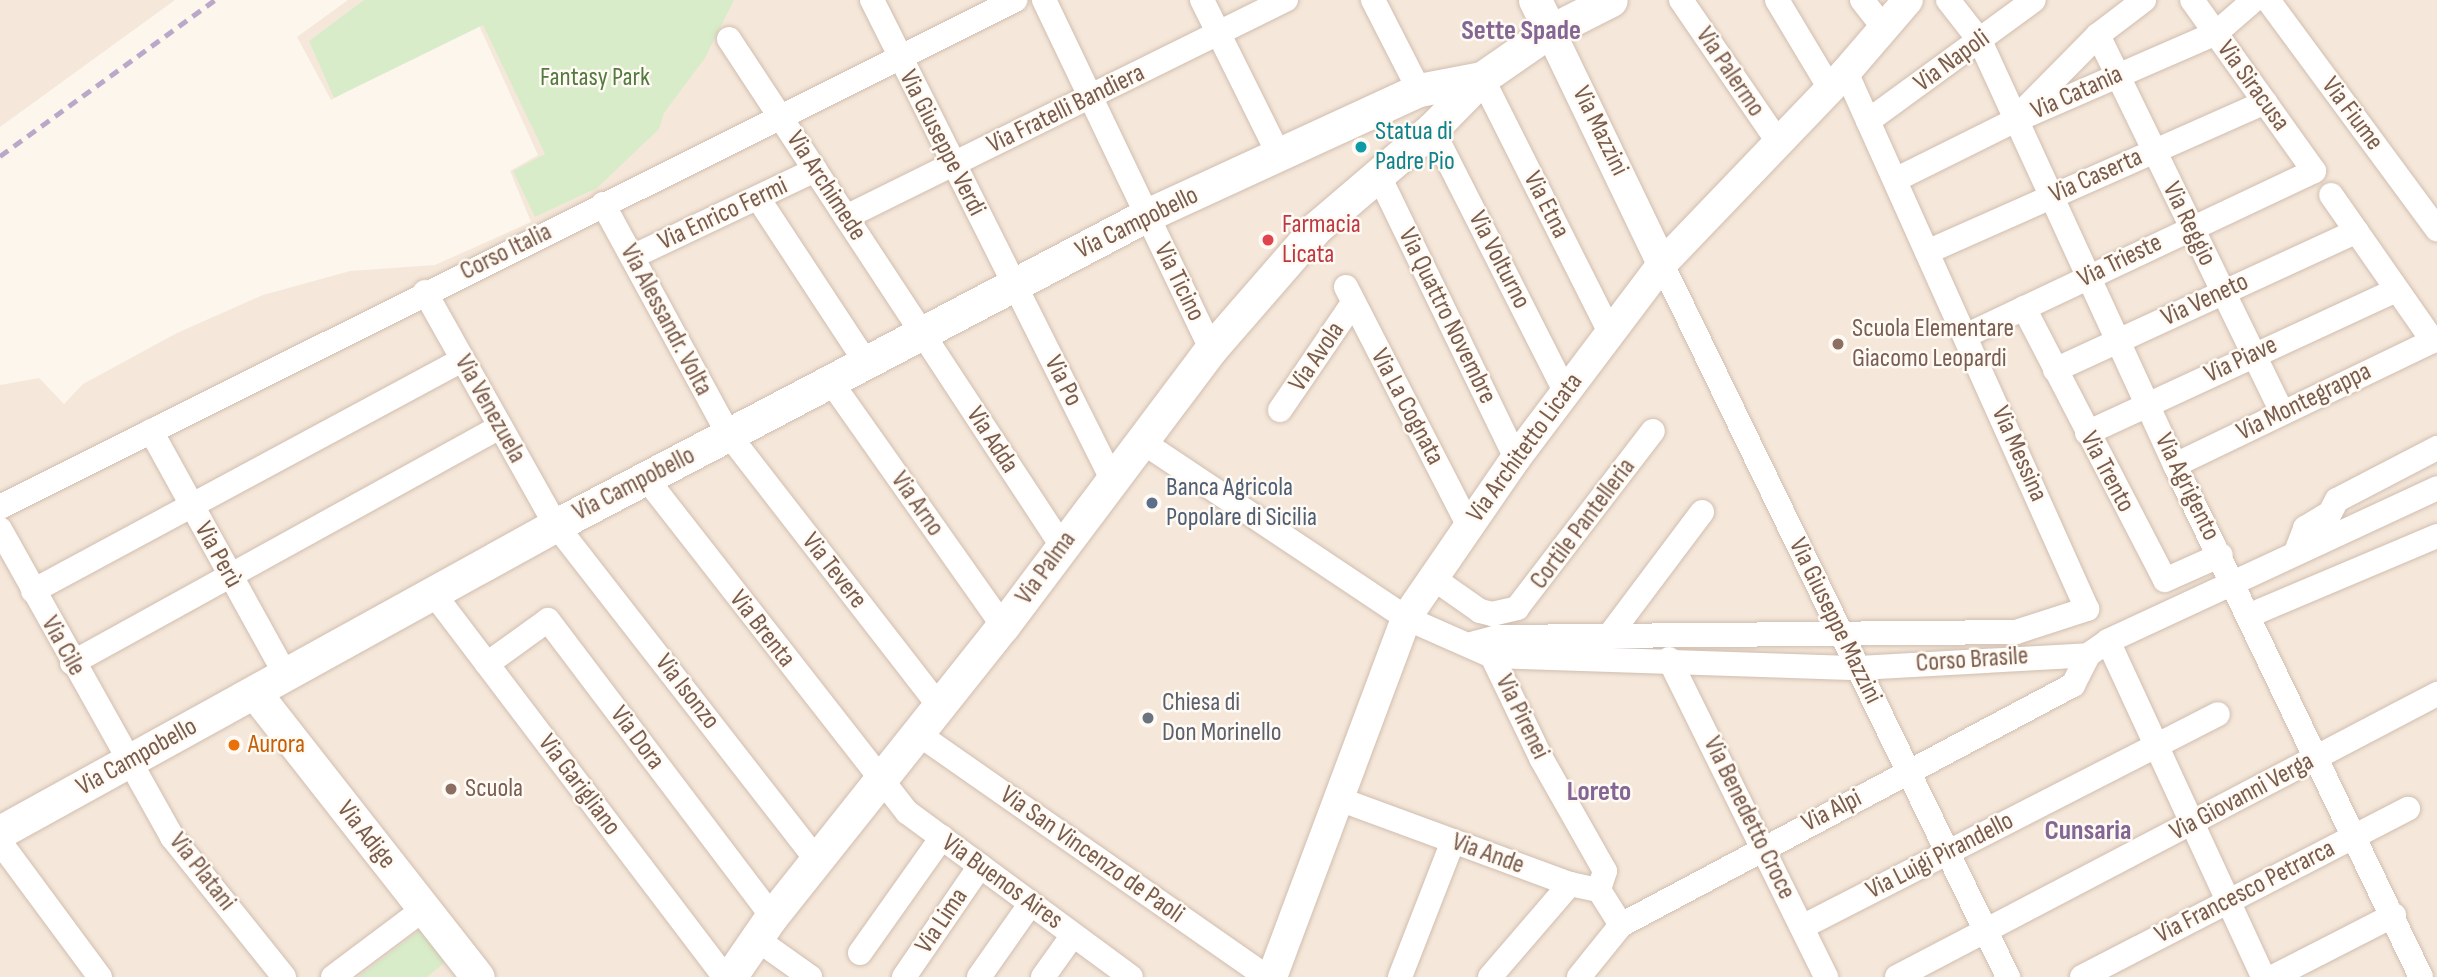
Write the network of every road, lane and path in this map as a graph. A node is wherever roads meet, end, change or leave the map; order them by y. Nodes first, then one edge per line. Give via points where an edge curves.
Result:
1 (872, 0) edge
2 (1015, 0) edge
3 (1044, 0) edge
4 (1202, 0) edge
5 (1286, 0) edge
6 (1373, 0) edge
7 (1535, 0) edge
8 (1611, 0) edge
9 (1681, 0) edge
10 (1777, 0) edge
11 (1862, 0) edge
12 (1908, 0) edge
13 (1948, 0) edge
14 (2034, 0) edge
15 (2144, 0) edge
16 (2192, 0) edge
17 (2254, 0) edge
18 (2267, 0) edge
19 (1884, 28) junction
20 (1550, 31) junction
21 (1219, 33) junction
22 (2216, 33) junction
23 (2098, 35) junction
24 (729, 39) dead end
25 (1980, 41) junction
26 (899, 57) junction
27 (2117, 75) junction
28 (1482, 78) junction
29 (1838, 80) junction
30 (1419, 90) junction
31 (1091, 97) junction
32 (2265, 102) junction
33 (779, 116) junction
34 (1868, 121) junction
35 (2014, 121) junction
36 (1432, 130) junction
37 (1779, 143) junction
38 (2153, 150) junction
39 (1279, 155) junction
40 (953, 165) junction
41 (815, 170) junction
42 (2314, 171) joint
43 (1378, 174) junction
44 (1895, 180) junction
45 (2331, 195) dead end
46 (2051, 197) junction
47 (758, 198) junction
48 (603, 204) junction
49 (1147, 215) junction
50 (846, 217) junction
51 (2191, 227) junction
52 (2437, 229) edge
53 (2357, 231) junction
54 (1927, 252) junction
55 (632, 257) junction
56 (1662, 264) junction
57 (2088, 277) junction
58 (1014, 285) junction
59 (2397, 290) junction
60 (425, 292) junction
61 (2222, 292) junction
62 (1349, 295) joint
63 (2024, 308) junction
64 (1610, 332) junction
65 (922, 334) junction
66 (1965, 336) junction
67 (2118, 340) junction
68 (1211, 349) junction
69 (2253, 354) junction
70 (462, 360) junction
71 (867, 364) junction
72 (2055, 370) junction
73 (831, 382) junction
74 (1565, 391) junction
75 (2148, 405) junction
76 (1280, 410) dead end
77 (2282, 412) junction
78 (498, 428) junction
79 (151, 431) junction
80 (1653, 431) dead end
81 (2087, 433) junction
82 (729, 435) junction
83 (1141, 441) junction
84 (2437, 448) edge
85 (1516, 458) junction
86 (2175, 465) junction
87 (1111, 477) junction
88 (646, 478) junction
89 (2437, 488) edge
90 (191, 506) junction
91 (0, 507) edge
92 (1702, 512) dead end
93 (556, 525) junction
94 (1469, 526) junction
95 (0, 529) edge
96 (2437, 536) edge
97 (1062, 546) junction
98 (2296, 552) junction
99 (2221, 555) junction
100 (229, 576) junction
101 (1433, 578) junction
102 (2236, 583) junction
103 (33, 591) junction
104 (434, 594) junction
105 (2250, 615) junction
106 (1406, 618) junction
107 (1003, 626) junction
108 (1842, 635) junction
109 (1609, 636) junction
110 (2098, 648) junction
111 (1481, 650) junction
112 (1670, 659) junction
113 (72, 663) junction
114 (487, 664) junction
115 (1859, 668) junction
116 (287, 677) junction
117 (255, 693) junction
118 (2437, 694) edge
119 (939, 706) junction
120 (2218, 714) dead end
121 (917, 733) junction
122 (2153, 747) junction
123 (2318, 757) junction
124 (131, 760) junction
125 (1909, 771) junction
126 (878, 780) junction
127 (1339, 799) junction
128 (2408, 809) dead end
129 (2190, 825) junction
130 (0, 832) edge
131 (2356, 835) junction
132 (942, 837) junction
133 (1452, 841) junction
134 (0, 842) edge
135 (1763, 847) junction
136 (1948, 853) junction
137 (817, 860) junction
138 (980, 866) junction
139 (1570, 884) junction
140 (1599, 890) junction
141 (2227, 901) junction
142 (1031, 903) junction
143 (424, 909) junction
144 (2394, 915) junction
145 (1621, 925) junction
146 (765, 928) junction
147 (1802, 928) junction
148 (1986, 931) junction
149 (1073, 935) junction
150 (860, 953) dead end
151 (464, 972) edge
152 (1123, 975) edge
153 (100, 977) edge
154 (284, 977) edge
155 (333, 977) edge
156 (728, 977) edge
157 (810, 977) edge
158 (904, 977) edge
159 (979, 977) edge
160 (1043, 977) edge
161 (1270, 977) edge
162 (1400, 977) edge
163 (1490, 977) edge
164 (1579, 977) edge
165 (1826, 977) edge
166 (1897, 977) edge
167 (2008, 977) edge
168 (2082, 977) edge
169 (2263, 977) edge
170 (2273, 977) edge
171 (2421, 977) edge

1 - 26 street, Via Giuseppe Verdi
2 - 26 street, Corso Italia
3 - 31 street, Via Ticino
4 - 21 street
5 - 21 street, Via Fratelli Bandiera
6 - 30 street
7 - 20 main road, Via Mazzini
8 - 20 main road
9 - 37 street, Via Palermo
10 - 29 street, Via Messina
11 - 19 street
12 - 19 street, Via Architetto Licata
13 - 25 street, Via Agrigento
14 - 25 street, Via Napoli
15 - 23 street
16 - 22 street, Via Siracusa
17 - 22 street, Via Catania
18 - 52 street, Via Fiume
19 - 29 street, Via Architetto Licata
20 - 28 main road
20 - 56 street, Via Mazzini
21 - 31 street, Via Fratelli Bandiera
21 - 39 street
22 - 27 street, Via Catania
22 - 32 street, Via Siracusa
23 - 27 street, Via Reggio
23 - 35 street
24 - 33 street, Via Archimede
25 - 34 street, Via Napoli
25 - 35 street, Via Agrigento
26 - 33 street, Corso Italia
26 - 40 street, Via Giuseppe Verdi
27 - 35 street, Via Catania
27 - 38 street, Via Reggio
28 - 30 main road, Via Campobello
28 - 36 main road, Via Palma
28 - 64 street, Via Etna
29 - 34 street, Via Messina
29 - 37 street, Via Architetto Licata
30 - 39 main road, Via Campobello
31 - 40 street, Via Fratelli Bandiera
31 - 49 street, Via Ticino
32 - 38 street, Via Caserta
32 - 42 street, Via Siracusa
33 - 41 street, Via Archimede
33 - 48 street, Corso Italia
34 - 44 street, Via Messina
35 - 44 street, Via Catania
35 - 46 street, Via Agrigento
36 - 43 main road, Via Palma
36 - 74 street, Via Volturno
37 - 56 street, Via Architetto Licata
38 - 46 street, Via Caserta
38 - 51 street, Via Reggio
39 - 49 main road, Via Campobello
40 - 50 street, Via Fratelli Bandiera
40 - 58 street, Via Giuseppe Verdi
41 - 47 street, Via Enrico Fermi
41 - 50 street, Via Archimede
42 - 51 street, Via Trieste
43 - 68 main road, Via Palma via 1316,228
43 - 85 street, Via Quattro Novembre
44 - 54 street, Via Messina
45 - 53 street
46 - 54 street, Via Caserta
46 - 57 street, Via Agrigento
47 - 55 street, Via Enrico Fermi
47 - 71 street
48 - 55 street, Via Alessandr. Volta
48 - 60 street, Corso Italia
49 - 58 main road, Via Campobello
49 - 68 street, Via Ticino
50 - 65 street, Via Archimede
51 - 57 street, Via Trieste
51 - 61 street, Via Reggio
53 - 59 street
53 - 61 street, Via Veneto
54 - 66 street, Via Messina
55 - 82 street, Via Alessandr. Volta
56 - 64 street, Via Architetto Licata
56 - 108 street, Via Giuseppe Mazzini
57 - 63 street, Via Trieste
57 - 67 street, Via Agrigento
58 - 65 main road, Via Campobello
58 - 87 street, Via Po
59 - 69 street, Via Piave
59 - 77 street, Via Montegrappa via 2433,341
60 - 70 street, Via Venezuela
60 - 79 street, Corso Italia
61 - 67 street, Via Veneto
61 - 69 street, Via Reggio
62 - 76 street, Via Avola
62 - 94 street, Via La Cognata
63 - 66 street, Via Trieste
63 - 72 street, Via Trento
64 - 74 street, Via Architetto Licata
65 - 71 main road, Via Campobello
65 - 97 street, Via Adda
66 - 108 street, Via Messina via 2087,609 2016,632
67 - 72 street, Via Veneto
67 - 75 street, Via Agrigento
68 - 83 main road, Via Palma
69 - 75 street, Via Piave
69 - 77 street, Via Reggio
70 - 78 street, Via Venezuela
70 - 90 street
71 - 73 main road, Via Campobello
72 - 81 street, Via Trento
73 - 82 main road, Via Campobello
73 - 107 street, Via Arno
74 - 85 street, Via Architetto Licata
75 - 81 street, Via Piave
75 - 86 street, Via Agrigento
77 - 86 street, Via Montegrappa
78 - 93 street, Via Venezuela
78 - 100 street
79 - 90 street, Via Perù
79 - 91 street, Corso Italia
80 - 101 street, Cortile Pantelleria via 1525,601 1508,613 1480,611
81 - 99 street, Via Trento via 2165,580
82 - 88 main road, Via Campobello
82 - 119 street, Via Tevere
83 - 87 main road, Via Palma
83 - 106 street, Corso Brasile
84 - 98 street via 2337,500 2330,513 2305,528
85 - 94 street, Via Architetto Licata
86 - 99 street, Via Agrigento
87 - 97 main road, Via Palma
88 - 93 main road, Via Campobello
88 - 126 street, Via Brenta
89 - 98 street, Corso Brasile
90 - 100 street, Via Perù
90 - 103 street
92 - 109 street
93 - 104 main road, Via Campobello
93 - 137 street, Via Isonzo
94 - 101 street, Via Architetto Licata
95 - 103 street, Via Cile
96 - 105 street
97 - 107 main road, Via Palma
98 - 102 street, Corso Brasile
99 - 102 street, Via Agrigento
100 - 113 street
100 - 116 street, Via Perù
101 - 106 street, Via Architetto Licata
102 - 105 street, Via Agrigento
102 - 110 street, Corso Brasile
103 - 113 street, Via Cile
104 - 114 street, Via Garigliano
104 - 116 main road, Via Campobello
105 - 123 street, Via Agrigento
106 - 111 street, Corso Brasile
106 - 127 street, Via Architetto Licata
107 - 119 main road, Via Palma
108 - 109 street
108 - 115 street, Via Giuseppe Mazzini
109 - 111 street via 1497,637
110 - 115 street, Corso Brasile
110 - 122 street
110 - 125 street, Via Alpi via 2073,685
111 - 112 street, Corso Brasile
111 - 140 street, Via Pirenei via 1605,871
112 - 115 street, Corso Brasile
112 - 135 street, Via Benedetto Croce
113 - 124 street, Via Cile
114 - 146 street, Via Dora via 548,620
114 - 156 street, Via Garigliano
115 - 125 street, Via Giuseppe Mazzini
116 - 117 main road, Via Campobello
117 - 124 main road, Via Campobello
117 - 143 main road, Via Adige
118 - 123 street, Via Giovanni Verga
119 - 121 main road, Via Palma
120 - 122 street, Via Luigi Pirandello
121 - 126 main road, Via Palma
121 - 161 street, Via San Vincenzo de Paoli
122 - 129 street
122 - 136 street, Via Luigi Pirandello
123 - 129 street, Via Giovanni Verga
123 - 131 street, Via Agrigento
124 - 130 main road, Via Campobello
124 - 154 street, Via Platani via 172,837
125 - 135 street, Via Alpi
125 - 136 street, Via Giuseppe Mazzini
126 - 132 street, Via Buenos Aires via 906,812
126 - 137 main road, Via Palma
127 - 133 street, Via Ande
127 - 161 street, Via Architetto Licata
128 - 131 street, Via Francesco Petrarca
129 - 141 street
129 - 148 street, Via Giovanni Verga
131 - 141 street, Via Francesco Petrarca
131 - 144 street, Via Agrigento
132 - 138 street, Via Buenos Aires
132 - 150 street
133 - 139 street, Via Ande
133 - 162 street
134 - 153 street
135 - 145 street, Via Alpi
135 - 147 street, Via Benedetto Croce
136 - 147 street, Via Luigi Pirandello
136 - 148 street, Via Giuseppe Mazzini
137 - 146 main road, Via Palma
138 - 142 street, Via Buenos Aires
138 - 158 street, Via Lima
139 - 140 street, Via Ande
139 - 163 street
140 - 145 street
141 - 168 street, Via Francesco Petrarca
141 - 169 street
142 - 149 street, Via Buenos Aires
142 - 159 street
143 - 151 main road, Via Adige
143 - 155 street
144 - 170 street
144 - 171 street, Via Agrigento
145 - 164 street, Via Alpi
146 - 156 main road, Via Palma
146 - 157 street
147 - 165 street, Via Benedetto Croce
148 - 166 street, Via Giovanni Verga
148 - 167 street, Via Giuseppe Mazzini
149 - 152 street, Via Buenos Aires
149 - 160 street

